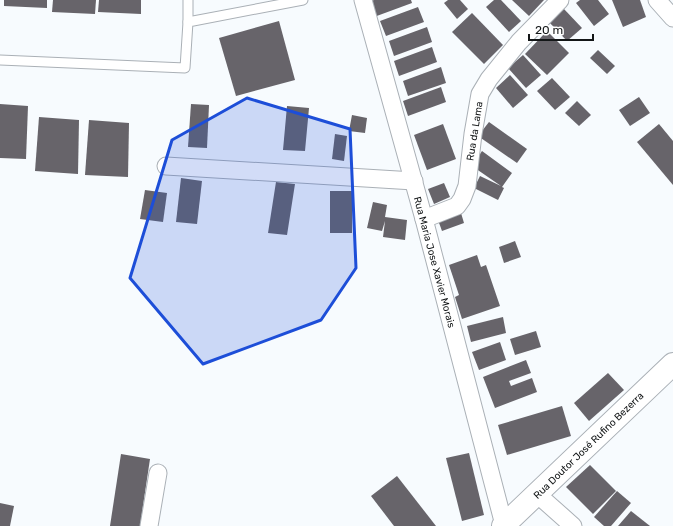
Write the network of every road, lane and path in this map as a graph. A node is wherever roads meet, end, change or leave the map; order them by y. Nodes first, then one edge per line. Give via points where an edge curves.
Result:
1 (188, 0) edge
2 (303, 0) edge
3 (363, 0) edge
4 (560, 0) edge
5 (656, 0) edge
6 (673, 18) edge
7 (188, 22) junction
8 (0, 60) edge
9 (166, 166) dead end
10 (414, 181) junction
11 (424, 219) junction
12 (673, 364) edge
13 (158, 473) dead end
14 (536, 494) junction
15 (149, 526) edge
16 (504, 526) edge
17 (573, 526) edge

1 - 7 lane
2 - 7 lane
3 - 10 street, Rua Maria Jose Xavier Morais
4 - 11 street, Rua da Lama via 519,42 488,79 480,94 467,186 462,199 457,206
5 - 6 street
7 - 8 lane via 185,68
9 - 10 street
10 - 11 street, Rua Maria Jose Xavier Morais
11 - 16 street, Rua Maria Jose Xavier Morais
12 - 14 main road, Rua Doutor José Rufino Bezerra
13 - 15 street
14 - 16 main road, Rua Doutor José Rufino Bezerra
14 - 17 street

